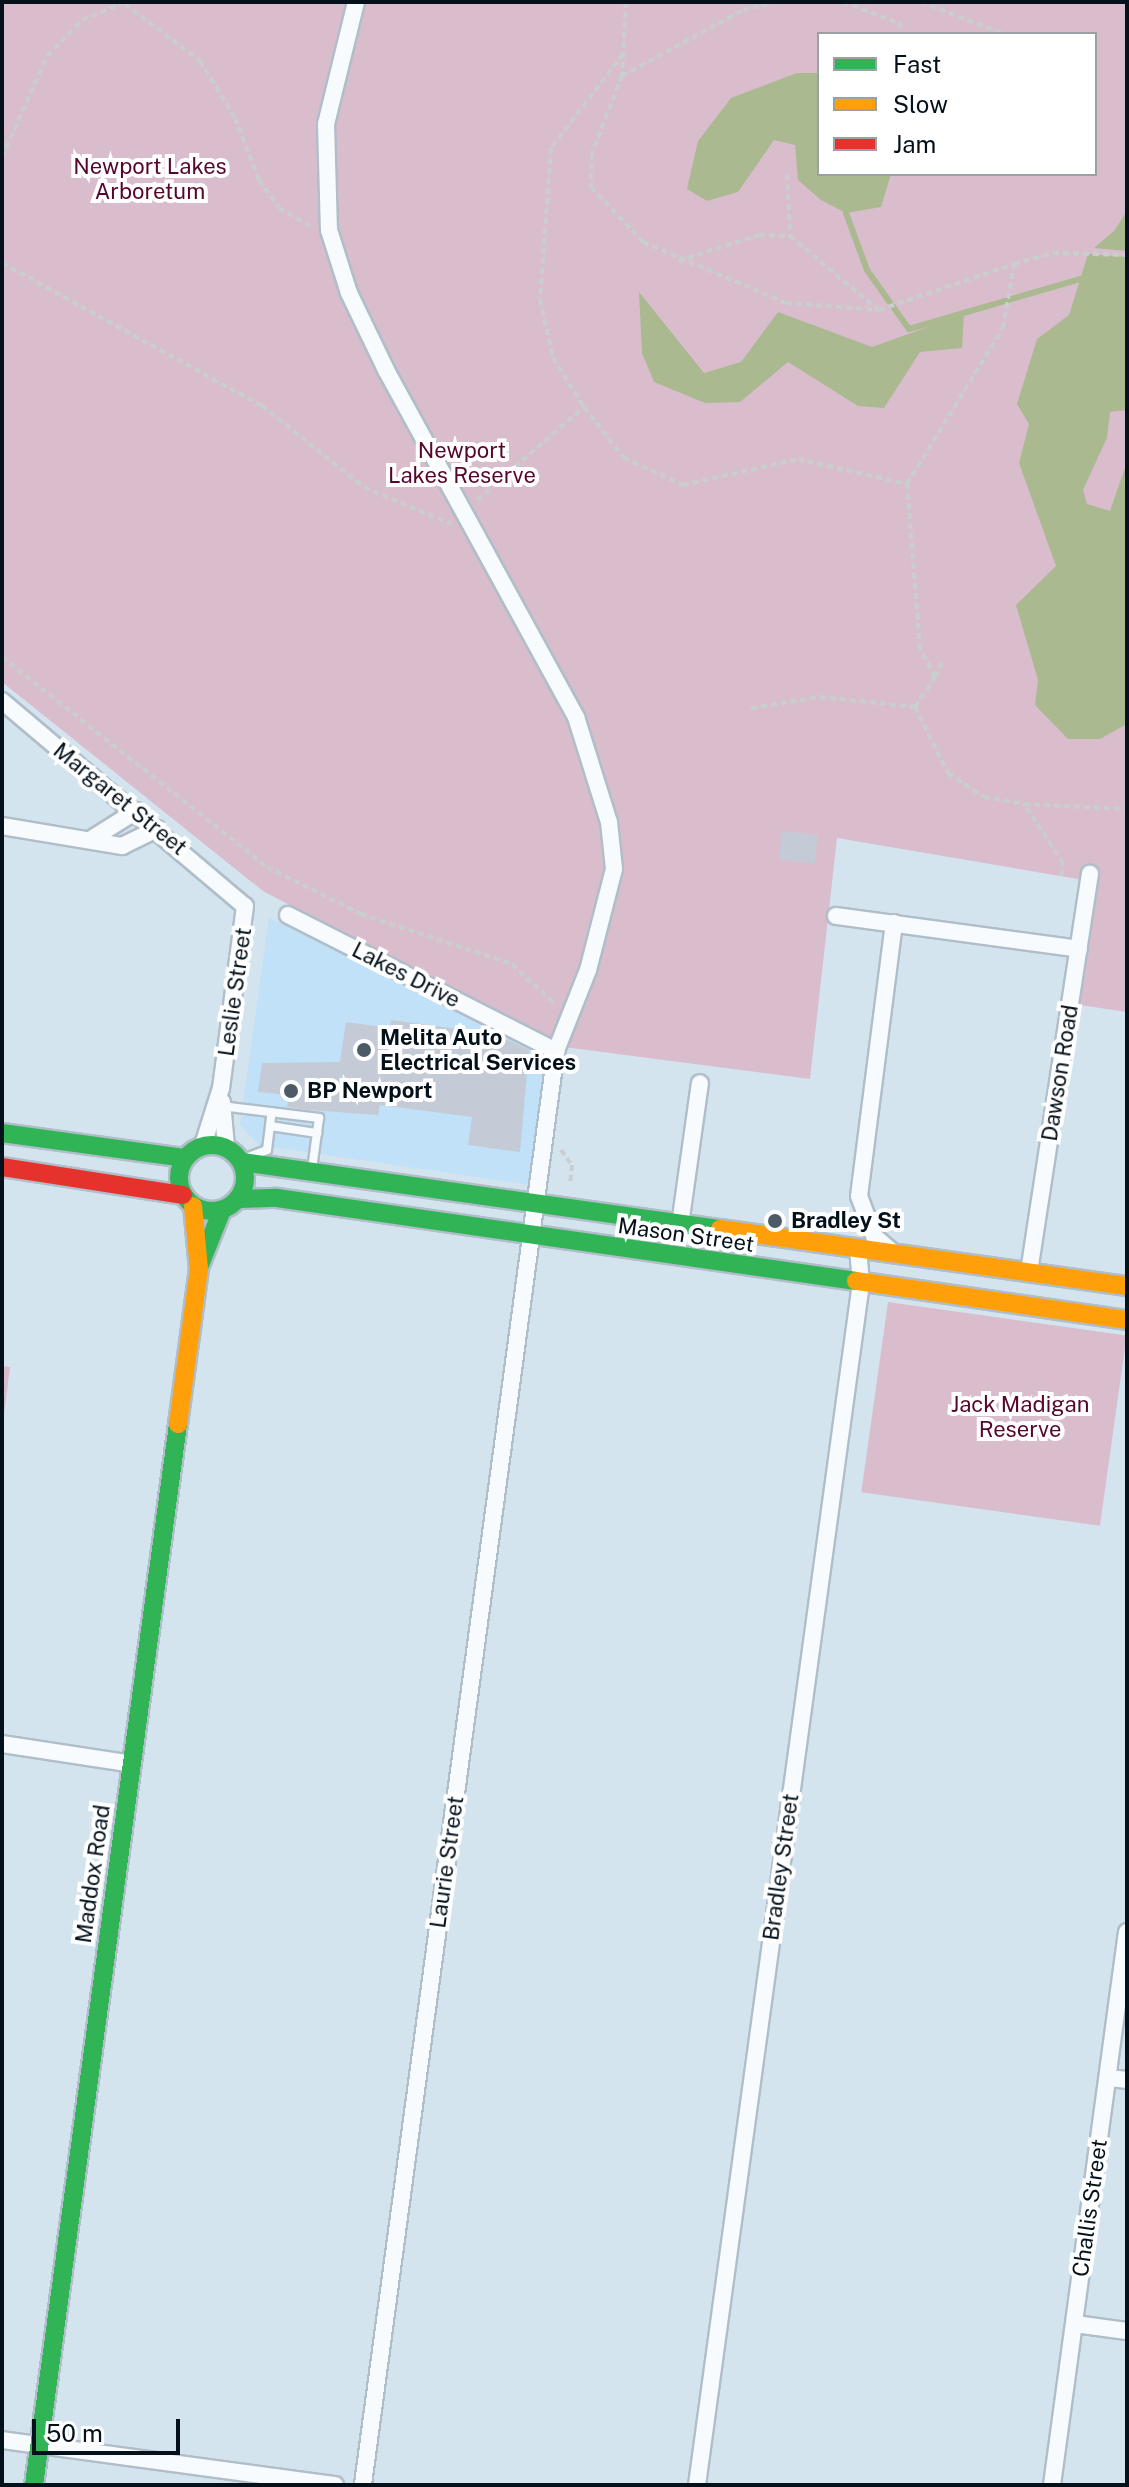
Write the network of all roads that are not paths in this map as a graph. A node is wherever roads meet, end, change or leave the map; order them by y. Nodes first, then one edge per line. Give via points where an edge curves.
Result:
1 (356, 2) edge
2 (2, 701) edge
3 (136, 811) junction
4 (2, 826) edge
5 (157, 829) junction
6 (93, 838) junction
7 (1090, 874) dead end
8 (239, 896) joint
9 (288, 915) dead end
10 (836, 916) dead end
11 (894, 923) junction
12 (1079, 949) junction
13 (556, 1051) junction
14 (700, 1083) dead end
15 (219, 1106) junction
16 (272, 1112) junction
17 (270, 1126) junction
18 (2, 1133) edge
19 (317, 1133) junction
20 (203, 1145) junction
21 (226, 1147) junction
22 (185, 1158) junction
23 (241, 1161) junction
24 (2, 1167) edge
25 (312, 1174) junction
26 (239, 1199) junction
27 (188, 1200) junction
28 (537, 1205) junction
29 (222, 1210) junction
30 (680, 1225) junction
31 (531, 1239) junction
32 (858, 1250) junction
33 (896, 1255) junction
34 (199, 1269) junction
35 (1029, 1272) junction
36 (861, 1283) junction
37 (1127, 1286) edge
38 (1127, 1320) edge
39 (2, 1744) edge
40 (132, 1764) junction
41 (1127, 1932) edge
42 (1108, 2078) junction
43 (1127, 2080) edge
44 (1075, 2324) junction
45 (1127, 2331) edge
46 (2, 2440) edge
47 (39, 2445) junction
48 (34, 2485) edge
49 (335, 2485) edge
50 (363, 2485) edge
51 (697, 2485) edge
52 (1052, 2485) edge

1 - 13 street via 326,124 329,230 349,293 576,717 609,822 614,869 571,1020
2 - 3 street, Margaret Street
3 - 5 street, Margaret Street
3 - 6 street
4 - 6 street
5 - 6 street via 122,846
5 - 8 street, Margaret Street
7 - 12 street, Dawson Road
8 - 15 street, Leslie Street via 245,924
9 - 13 street, Lakes Drive
10 - 11 street
11 - 12 street
11 - 33 street via 859,1196 874,1236
12 - 35 street, Dawson Road
13 - 28 street
14 - 30 street
15 - 16 lane
15 - 20 street, Leslie Street
15 - 21 street, Leslie Street
16 - 17 lane
16 - 19 lane via 319,1118
17 - 19 lane
17 - 23 lane via 267,1150
18 - 22 street
19 - 25 lane
20 - 21 street
20 - 22 street
21 - 23 street
22 - 27 street
23 - 25 street, Mason Street
23 - 26 street
24 - 27 street
25 - 28 street, Mason Street
26 - 29 street
26 - 31 street, Mason Street via 301,1201
27 - 29 street
27 - 34 street, Maddox Road
28 - 30 street, Mason Street
28 - 31 street, Laurie Street
29 - 34 street, Maddox Road
30 - 32 street, Mason Street
31 - 36 street, Mason Street
31 - 50 street, Laurie Street
32 - 33 street, Mason Street
32 - 36 street, Bradley Street
33 - 35 street, Mason Street
34 - 40 street, Maddox Road
35 - 37 street, Mason Street
36 - 38 street, Mason Street
36 - 51 street, Bradley Street
39 - 40 street
40 - 47 street, Maddox Road
41 - 42 street, Challis Street
42 - 43 street
42 - 44 street, Challis Street
44 - 45 street
44 - 52 street, Challis Street
46 - 47 street
47 - 48 street, Maddox Road
47 - 49 street

